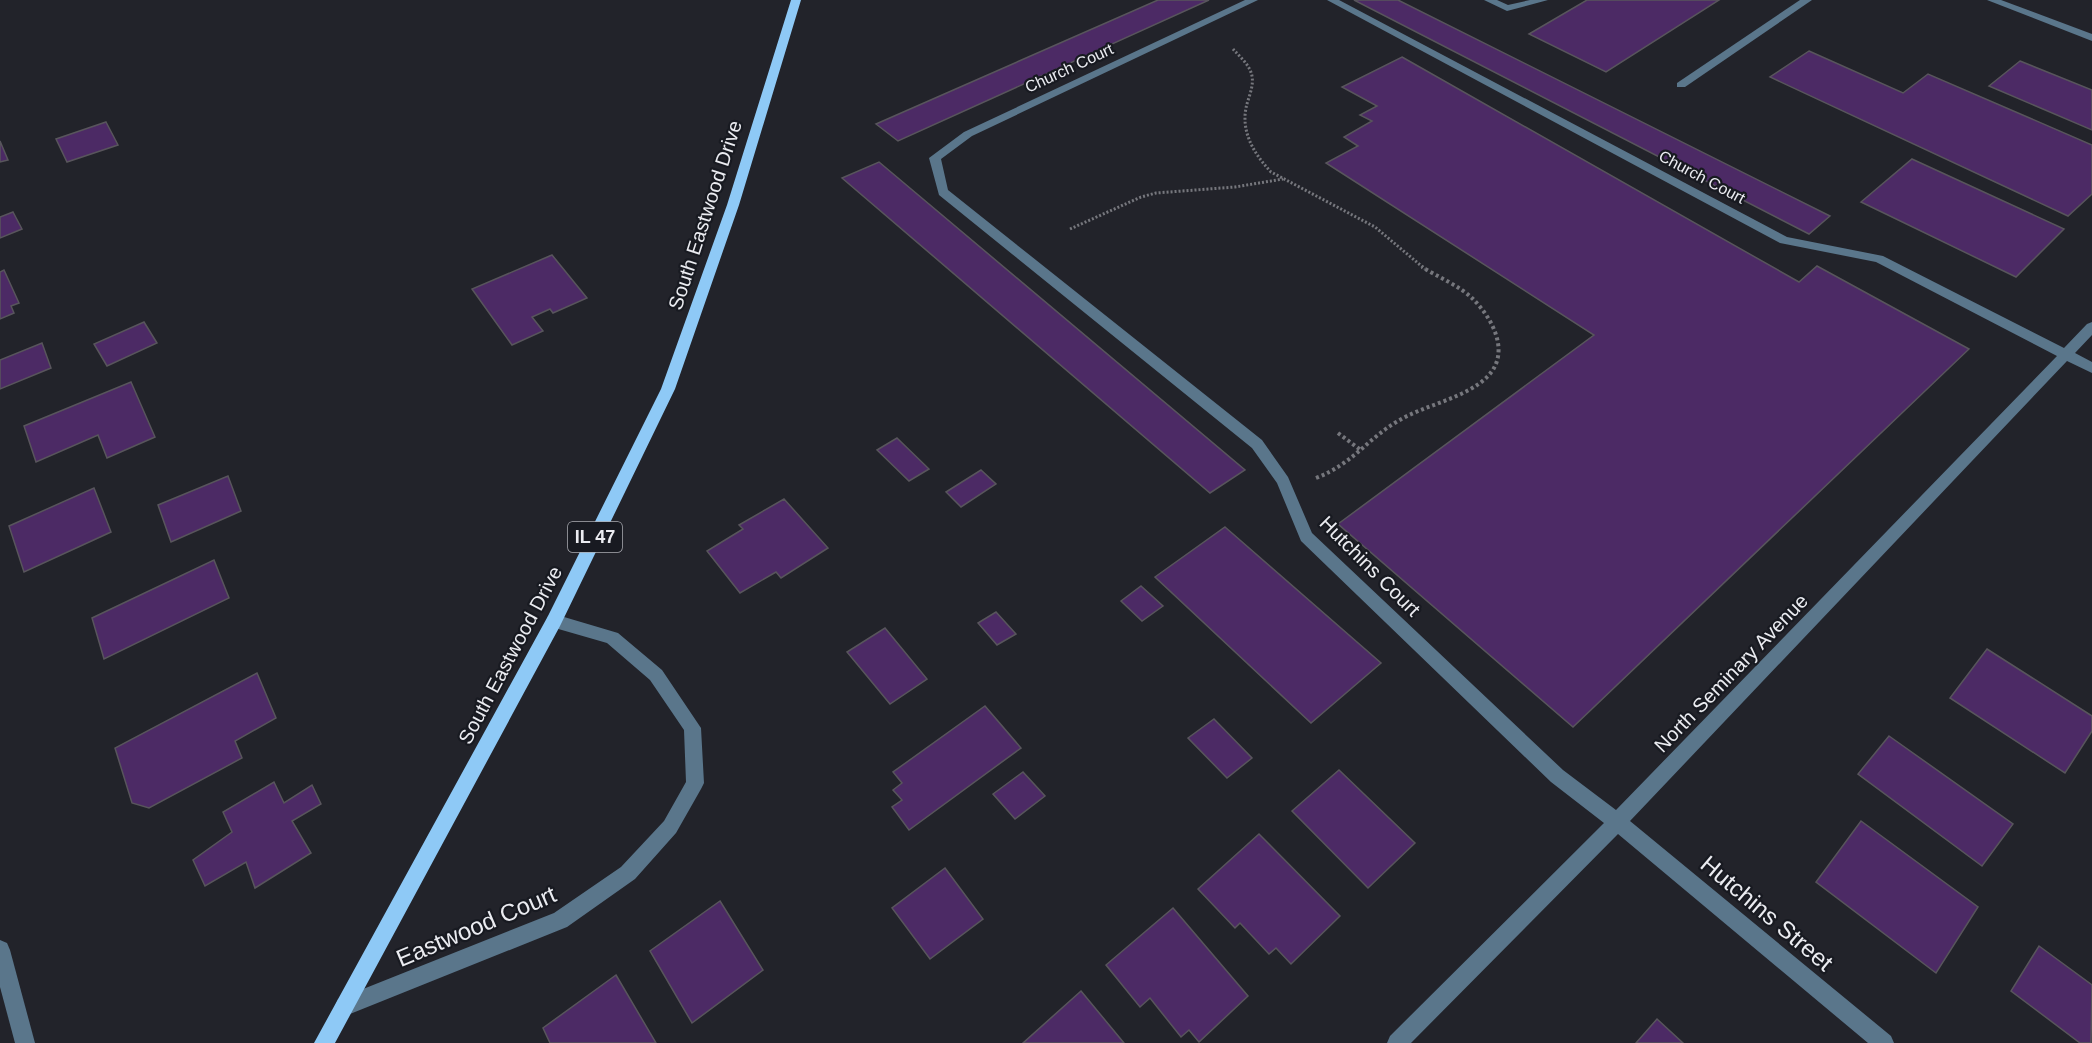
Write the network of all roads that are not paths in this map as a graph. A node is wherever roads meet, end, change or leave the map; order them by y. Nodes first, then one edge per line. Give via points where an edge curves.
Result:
1 (796, 0) edge
2 (1253, 0) edge
3 (1332, 0) edge
4 (1489, 0) edge
5 (1543, 0) edge
6 (1808, 0) edge
7 (1992, 0) edge
8 (2092, 38) edge
9 (1681, 85) dead end
10 (943, 192) joint
11 (2092, 327) edge
12 (2066, 355) junction
13 (2092, 368) edge
14 (554, 621) junction
15 (1617, 822) junction
16 (0, 950) edge
17 (345, 1006) junction
18 (25, 1043) edge
19 (324, 1043) edge
20 (1397, 1043) edge
21 (1884, 1043) edge

1 - 14 main road, South Eastwood Drive / IL 47 via 733,205 668,389
2 - 10 street, Church Court via 968,134 935,158
3 - 12 street, Church Court via 1784,240 1879,259
4 - 5 street via 1507,8
6 - 9 street
7 - 8 street
10 - 15 street, Hutchins Court via 1257,444 1283,481 1306,537 1557,776
11 - 12 street, North Seminary Avenue
12 - 13 street, Church Court
12 - 15 street, North Seminary Avenue
14 - 17 main road, South Eastwood Drive / IL 47
14 - 17 street, Eastwood Court via 612,638 656,675 692,728 695,783 670,827 628,873 560,920
15 - 20 street, North Seminary Avenue
15 - 21 street, Hutchins Street
16 - 18 street
17 - 19 main road, South Eastwood Drive / IL 47

